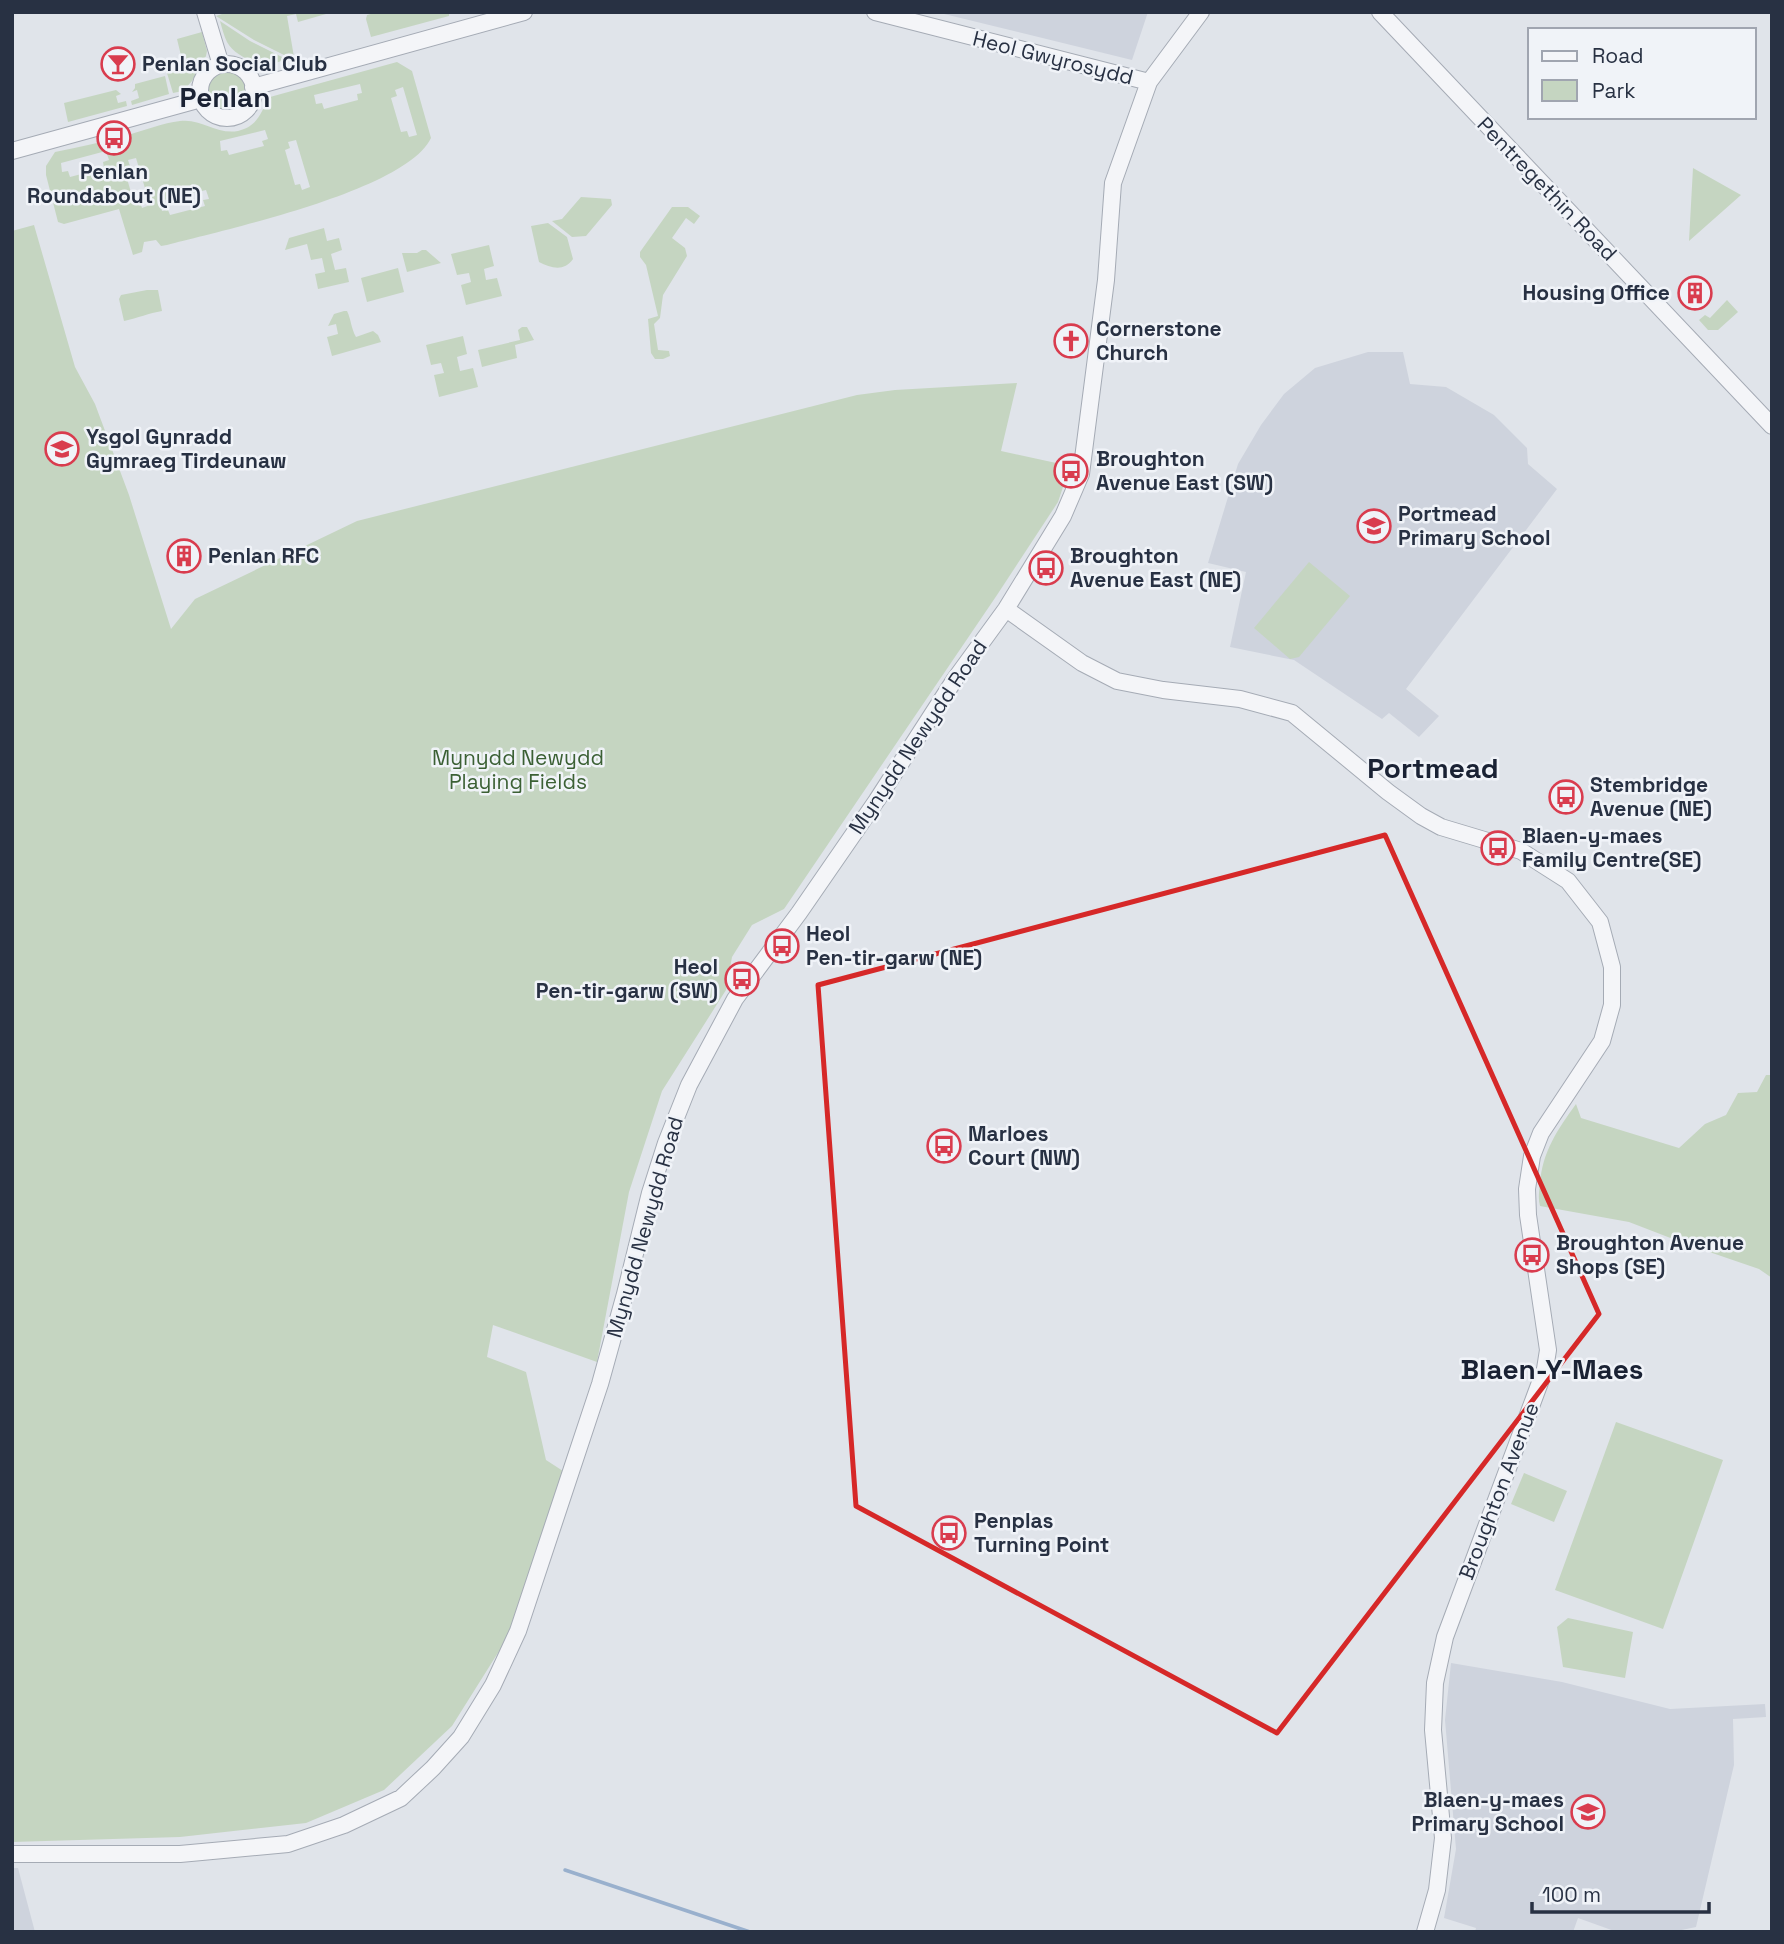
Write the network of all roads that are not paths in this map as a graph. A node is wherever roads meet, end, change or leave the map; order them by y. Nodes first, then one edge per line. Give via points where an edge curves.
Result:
1 (205, 12) edge
2 (524, 12) edge
3 (875, 12) edge
4 (1201, 12) edge
5 (1380, 12) edge
6 (221, 65) junction
7 (1149, 82) junction
8 (253, 87) junction
9 (201, 99) junction
10 (12, 151) edge
11 (1772, 426) edge
12 (1006, 609) junction
13 (12, 1854) edge
14 (1425, 1932) edge

1 - 6 street
2 - 8 street
3 - 7 street, Heol Gwyrosydd
4 - 7 street, Mynydd Newydd Road
5 - 11 street, Pentregethin Road
6 - 8 street via 244,70
6 - 9 street via 202,81
7 - 12 street, Mynydd Newydd Road via 1113,183 1106,280 1081,474 1063,516
8 - 9 street via 250,106 237,117 219,117
9 - 10 street
12 - 13 street, Mynydd Newydd Road via 735,999 688,1085 650,1193 600,1384 518,1631 493,1685 461,1737 401,1798 344,1825 288,1843 180,1854
12 - 14 street, Broughton Avenue via 1082,663 1118,681 1240,699 1292,713 1421,816 1441,827 1521,851 1568,881 1600,922 1612,967 1612,1005 1602,1041 1541,1133 1527,1189 1548,1350 1545,1369 1454,1611 1435,1683 1433,1730 1443,1838 1437,1890

